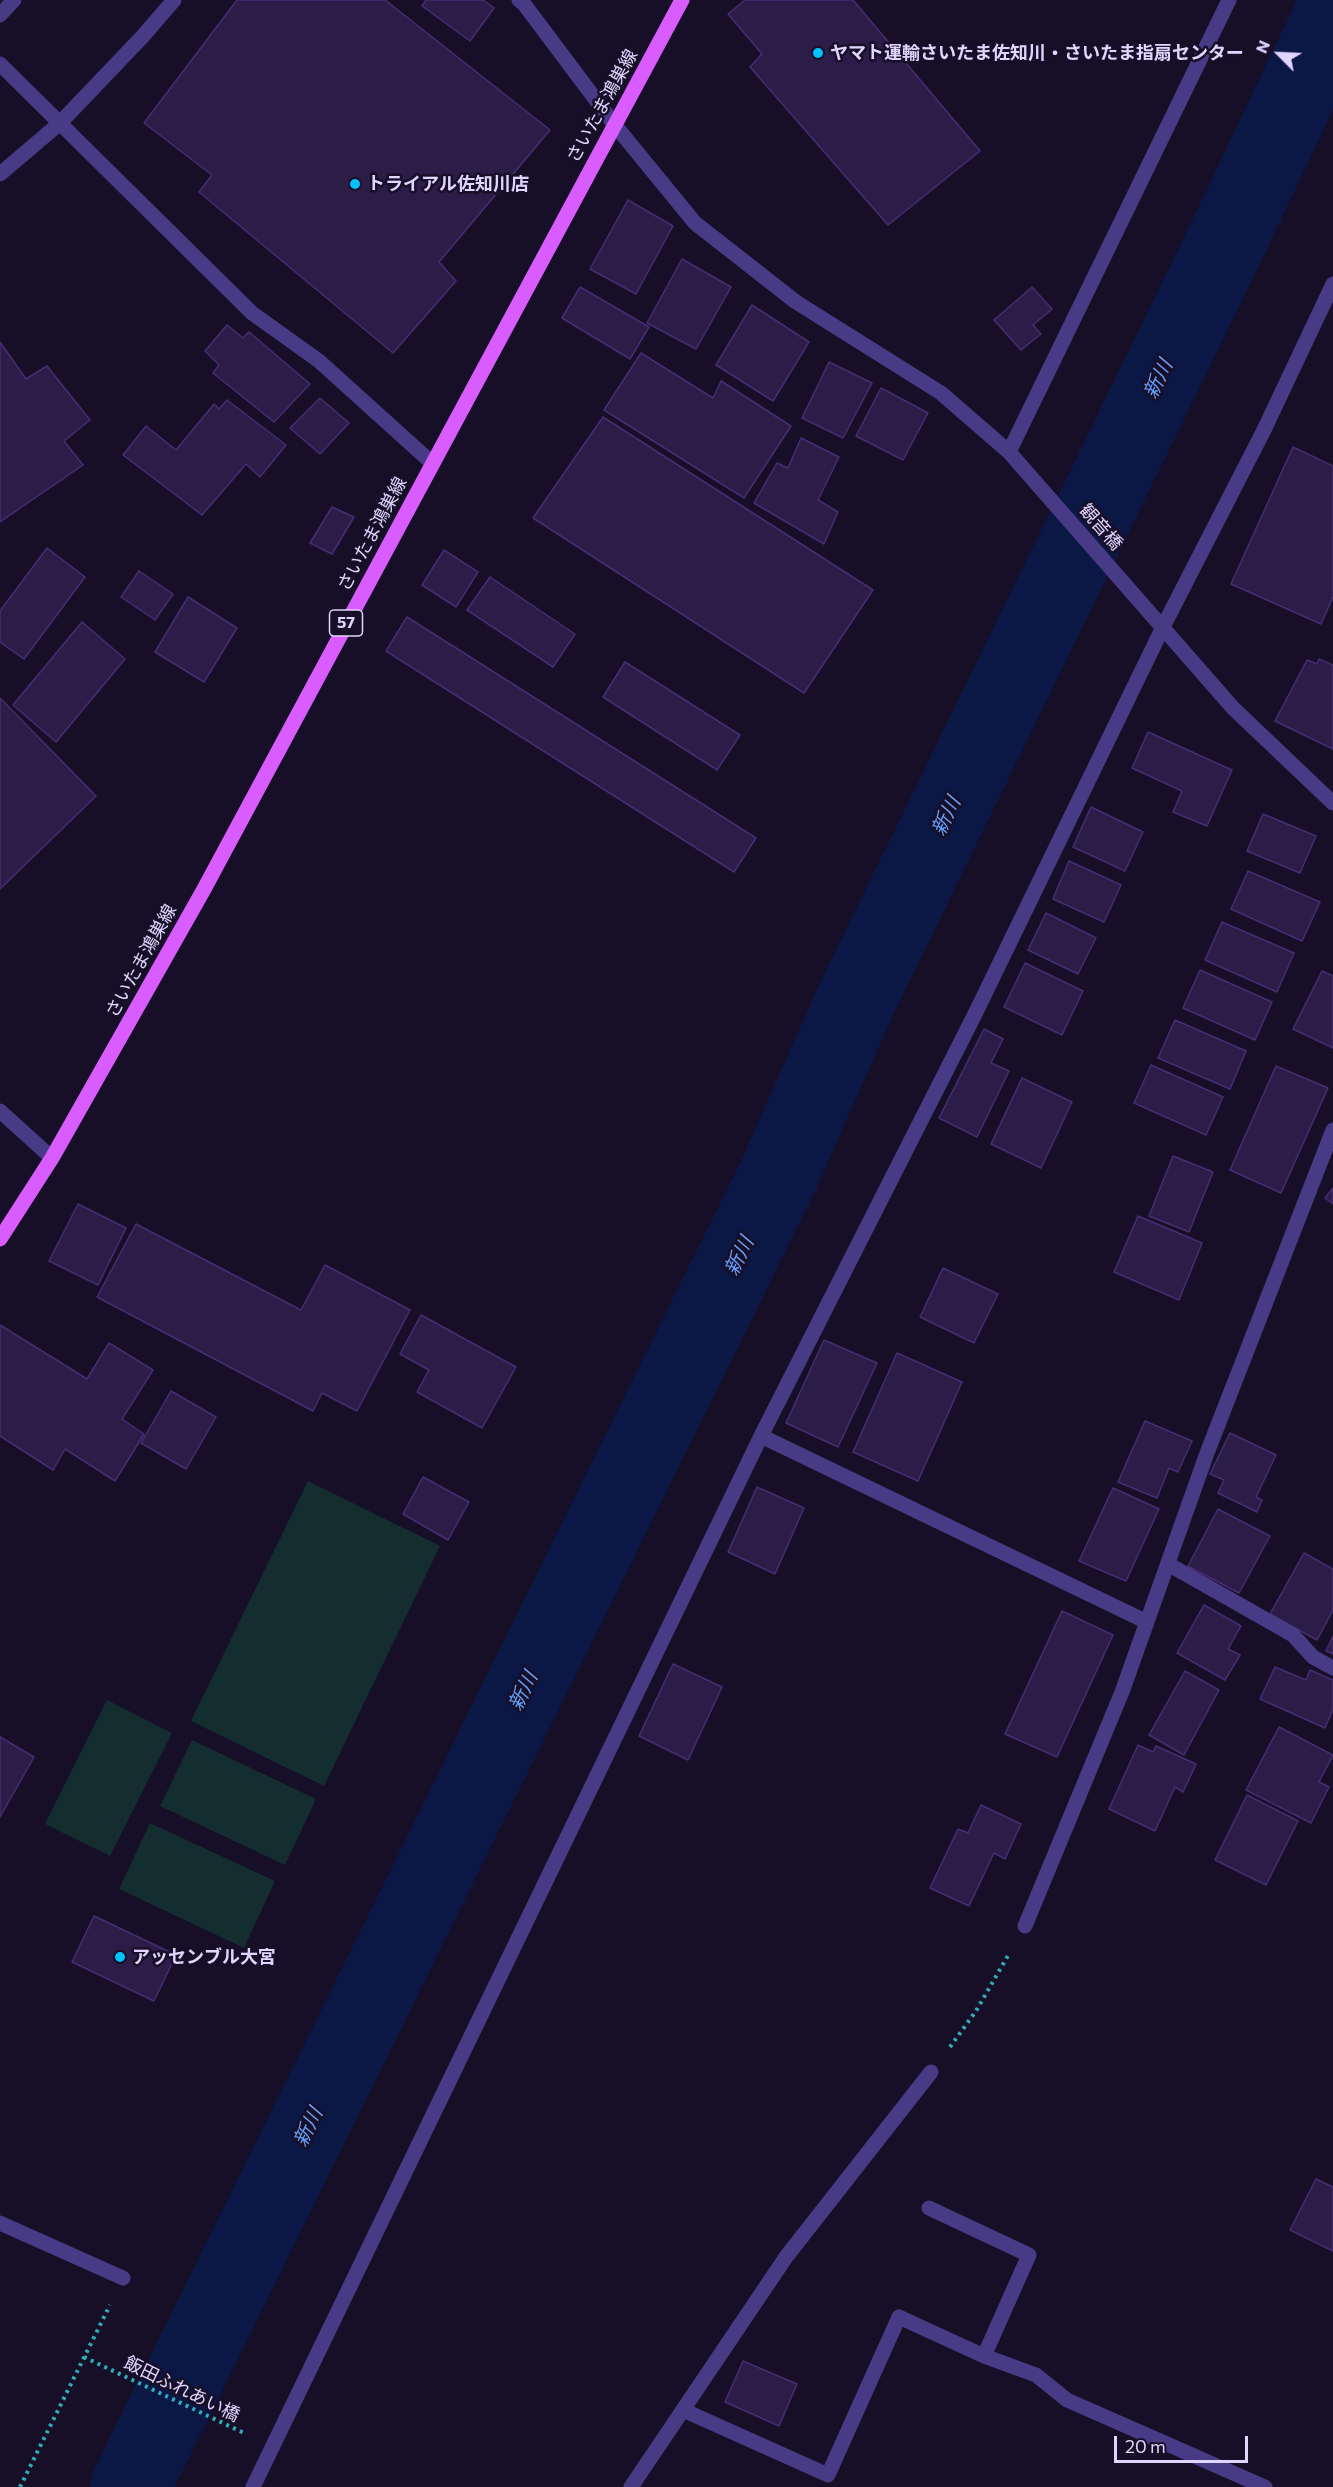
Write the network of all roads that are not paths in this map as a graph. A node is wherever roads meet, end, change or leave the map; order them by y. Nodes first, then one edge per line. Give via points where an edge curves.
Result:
1 (14, 0) edge
2 (174, 0) edge
3 (519, 0) edge
4 (682, 0) edge
5 (1229, 0) edge
6 (0, 15) edge
7 (0, 64) edge
8 (60, 123) junction
9 (614, 124) junction
10 (0, 174) edge
11 (1333, 284) edge
12 (1009, 453) junction
13 (432, 462) junction
14 (1163, 627) junction
15 (1333, 803) edge
16 (0, 1111) edge
17 (1333, 1130) edge
18 (52, 1158) junction
19 (0, 1239) edge
20 (761, 1436) junction
21 (1168, 1564) junction
22 (1147, 1622) junction
23 (1333, 1668) edge
24 (1025, 1926) road end
25 (931, 2072) road end
26 (929, 2208) dead end
27 (0, 2223) edge
28 (123, 2278) road end
29 (984, 2356) junction
30 (683, 2410) junction
31 (253, 2487) edge
32 (630, 2487) edge
33 (1265, 2487) edge

1 - 6 street
2 - 8 street
3 - 9 street, 観音橋
4 - 9 main road, さいたま鴻巣線 / 57
5 - 12 street
7 - 8 street
8 - 10 street
8 - 13 street via 252,313 319,361
9 - 12 street, 観音橋 via 695,223 796,302 941,393
9 - 13 main road, さいたま鴻巣線 / 57
11 - 14 street
12 - 14 street, 観音橋
13 - 18 main road, さいたま鴻巣線 / 57 via 203,891
14 - 15 street, 観音橋 via 1233,708
14 - 20 street via 975,1014
16 - 18 street
17 - 21 street
18 - 19 main road, さいたま鴻巣線 / 57
20 - 22 street
20 - 31 street
21 - 22 street
21 - 23 street via 1293,1635 1313,1657
22 - 24 street
25 - 30 street via 786,2257
26 - 29 street via 1029,2255
27 - 28 street
29 - 30 street via 899,2317 828,2475
29 - 33 street via 1036,2375 1067,2400
30 - 32 street

